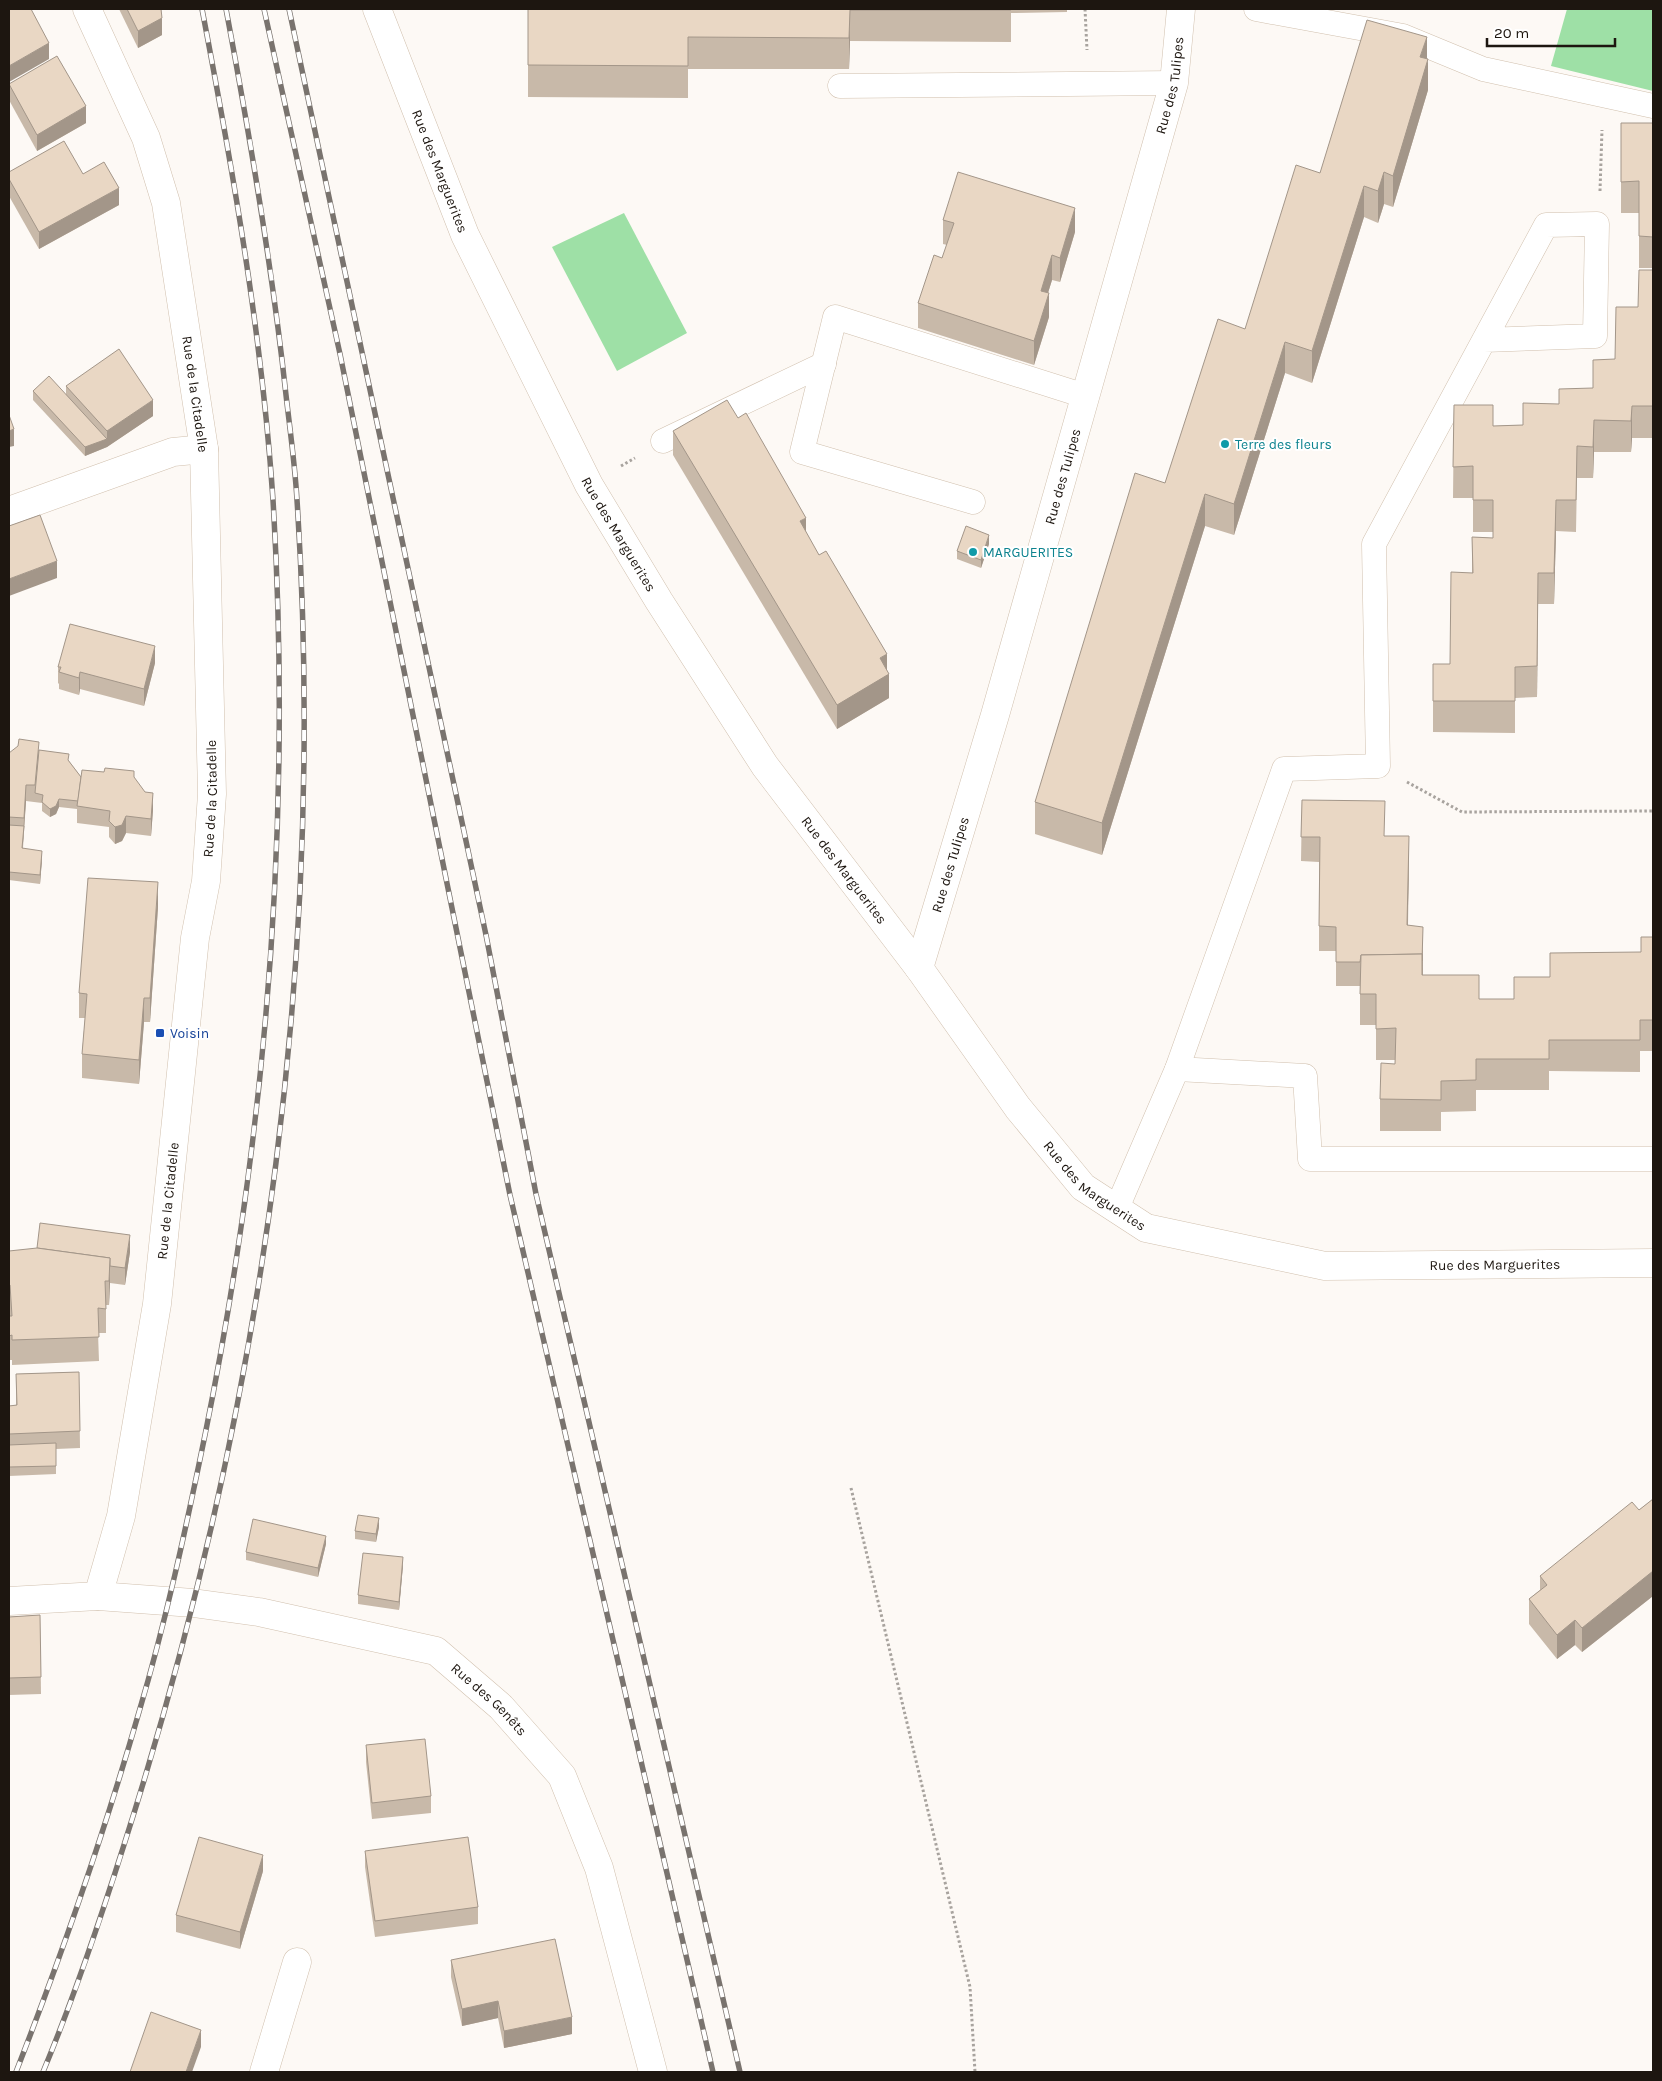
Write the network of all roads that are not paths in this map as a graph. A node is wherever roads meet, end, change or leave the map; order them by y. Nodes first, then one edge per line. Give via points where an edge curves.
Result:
1 (87, 9) edge
2 (377, 9) edge
3 (1181, 9) edge
4 (1256, 9) edge
5 (1174, 84) junction
6 (840, 86) dead end
7 (1653, 106) edge
8 (1484, 340) junction
9 (824, 364) junction
10 (1086, 396) junction
11 (663, 441) road end
12 (204, 449) junction
13 (973, 502) dead end
14 (9, 511) edge
15 (919, 968) junction
16 (1177, 1069) junction
17 (1653, 1159) edge
18 (1117, 1208) junction
19 (1653, 1263) edge
20 (98, 1596) junction
21 (9, 1601) edge
22 (297, 1962) dead end
23 (264, 2072) edge
24 (654, 2072) edge

1 - 12 street, Rue de la Citadelle via 146,138 166,203
2 - 15 street, Rue des Marguerites via 465,235 589,485 765,766
3 - 5 street, Rue des Tulipes
4 - 7 lane via 1403,36 1483,69
5 - 6 lane
5 - 10 street, Rue des Tulipes
8 - 8 lane via 1546,225 1597,224 1595,336
8 - 16 lane via 1374,544 1378,766 1284,769
9 - 10 lane via 835,317
9 - 11 lane
9 - 13 lane via 802,452
10 - 15 street, Rue des Tulipes
12 - 14 street via 173,452
12 - 20 street, Rue de la Citadelle via 212,794 206,881 195,938 156,1304 121,1516
15 - 18 street, Rue des Marguerites via 1018,1108 1083,1187
16 - 17 lane via 1305,1076 1310,1159
16 - 18 lane
18 - 19 street, Rue des Marguerites via 1146,1228 1325,1266
20 - 21 street, Rue des Genêts
20 - 24 street, Rue des Genêts via 185,1602 259,1612 436,1651 501,1707 562,1776 599,1868
22 - 23 street

